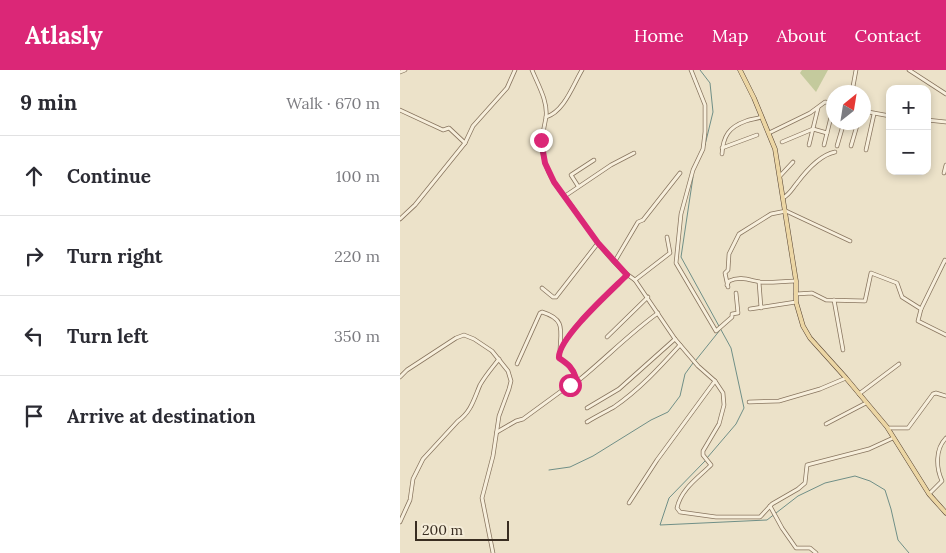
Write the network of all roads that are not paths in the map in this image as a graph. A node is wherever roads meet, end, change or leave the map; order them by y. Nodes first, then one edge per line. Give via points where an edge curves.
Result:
1 (405, 70) edge
2 (516, 70) edge
3 (532, 70) edge
4 (582, 70) edge
5 (691, 70) edge
6 (740, 70) edge
7 (856, 70) edge
8 (909, 70) edge
9 (400, 72) edge
10 (853, 85) edge
11 (946, 94) edge
12 (826, 102) edge
13 (819, 108) junction
14 (400, 110) edge
15 (871, 113) edge
16 (874, 114) junction
17 (886, 116) edge
18 (546, 117) junction
19 (762, 117) junction
20 (931, 120) edge
21 (946, 122) edge
22 (813, 129) junction
23 (828, 130) edge
24 (842, 130) edge
25 (856, 130) edge
26 (769, 133) junction
27 (827, 133) junction
28 (757, 135) dead end
29 (782, 142) dead end
30 (465, 143) junction
31 (809, 145) dead end
32 (824, 146) dead end
33 (837, 146) dead end
34 (851, 146) dead end
35 (722, 148) junction
36 (866, 150) dead end
37 (835, 152) dead end
38 (634, 153) dead end
39 (722, 154) dead end
40 (594, 160) dead end
41 (793, 162) dead end
42 (946, 165) edge
43 (680, 173) dead end
44 (944, 173) dead end
45 (779, 176) junction
46 (578, 186) junction
47 (564, 196) junction
48 (783, 198) junction
49 (786, 211) junction
50 (400, 219) edge
51 (667, 237) dead end
52 (850, 241) dead end
53 (598, 243) junction
54 (615, 261) junction
55 (946, 262) edge
56 (627, 275) junction
57 (635, 280) junction
58 (796, 281) junction
59 (760, 282) junction
60 (542, 288) dead end
61 (736, 293) dead end
62 (796, 294) junction
63 (648, 297) junction
64 (834, 300) junction
65 (796, 302) junction
66 (761, 308) junction
67 (750, 309) dead end
68 (921, 309) junction
69 (658, 313) junction
70 (946, 335) edge
71 (607, 337) dead end
72 (675, 339) junction
73 (680, 345) junction
74 (560, 349) junction
75 (843, 350) dead end
76 (499, 359) junction
77 (517, 364) dead end
78 (899, 364) dead end
79 (400, 377) edge
80 (846, 378) junction
81 (575, 380) junction
82 (716, 381) junction
83 (859, 394) junction
84 (946, 396) edge
85 (749, 402) dead end
86 (866, 403) junction
87 (587, 408) dead end
88 (586, 422) dead end
89 (826, 424) dead end
90 (887, 427) junction
91 (497, 432) junction
92 (893, 438) junction
93 (946, 438) edge
94 (929, 494) junction
95 (629, 503) dead end
96 (770, 506) junction
97 (946, 513) edge
98 (400, 522) edge
99 (493, 553) edge
100 (816, 553) edge

1 - 9 street
2 - 30 street via 507,88 473,126
3 - 18 street via 543,94
4 - 18 street via 554,114
5 - 61 street via 705,105 705,132 703,149 693,170 682,214 676,263 716,331 738,312
6 - 19 main road
7 - 10 street
8 - 11 street
12 - 13 street
13 - 22 street
13 - 26 street
14 - 30 street via 443,130 449,128
15 - 16 street
16 - 17 street
16 - 36 street
18 - 47 street via 541,140 545,163
19 - 26 main road
19 - 35 street via 731,128
20 - 21 street
22 - 27 street
22 - 29 street
22 - 31 street
23 - 27 street
24 - 33 street
25 - 34 street
26 - 45 main road
27 - 32 street
28 - 35 street
30 - 50 street
35 - 39 street
37 - 48 street via 820,158
38 - 46 street
40 - 46 street via 571,174
41 - 45 street
42 - 44 street
43 - 54 street via 638,222
45 - 48 main road
46 - 47 street
47 - 53 street
48 - 49 main road
49 - 52 street
49 - 58 main road
49 - 59 street via 771,214 738,234 729,254 725,273 728,286 729,281 735,279 751,278
51 - 57 street via 669,255
53 - 54 street
53 - 60 street via 556,297
54 - 56 street
55 - 68 street
56 - 57 street
56 - 74 street via 572,331
57 - 63 street
58 - 59 street
58 - 62 main road
59 - 66 street
62 - 64 street via 812,293
62 - 65 main road
63 - 69 street
63 - 71 street
64 - 68 street via 865,301 871,273 897,283 902,297
64 - 75 street
65 - 66 street
65 - 80 main road via 810,338
66 - 67 street
68 - 70 street via 918,321
69 - 72 street
69 - 81 street via 579,380
72 - 73 street
72 - 87 street via 619,389
73 - 82 street
73 - 88 street via 635,390
74 - 77 street via 560,324 542,312
74 - 81 street via 559,358 574,372
76 - 79 street via 485,345 464,335
76 - 91 street via 508,372 510,382
76 - 98 street via 481,384 465,417 424,459 413,479 410,500
78 - 83 street
80 - 83 main road
80 - 85 street via 780,401
81 - 91 street via 523,419
82 - 95 street
82 - 96 street via 723,393 724,405 719,424 703,451 711,465 690,484 677,508 683,513 702,516 760,517
83 - 86 main road
84 - 90 street via 933,394 908,428
86 - 89 street
86 - 90 main road
90 - 92 main road
91 - 99 street via 482,498
92 - 94 main road
92 - 96 street via 869,449 807,466 805,483
93 - 94 street via 938,451 942,481
94 - 97 main road
96 - 100 street via 791,543 796,548 810,548

